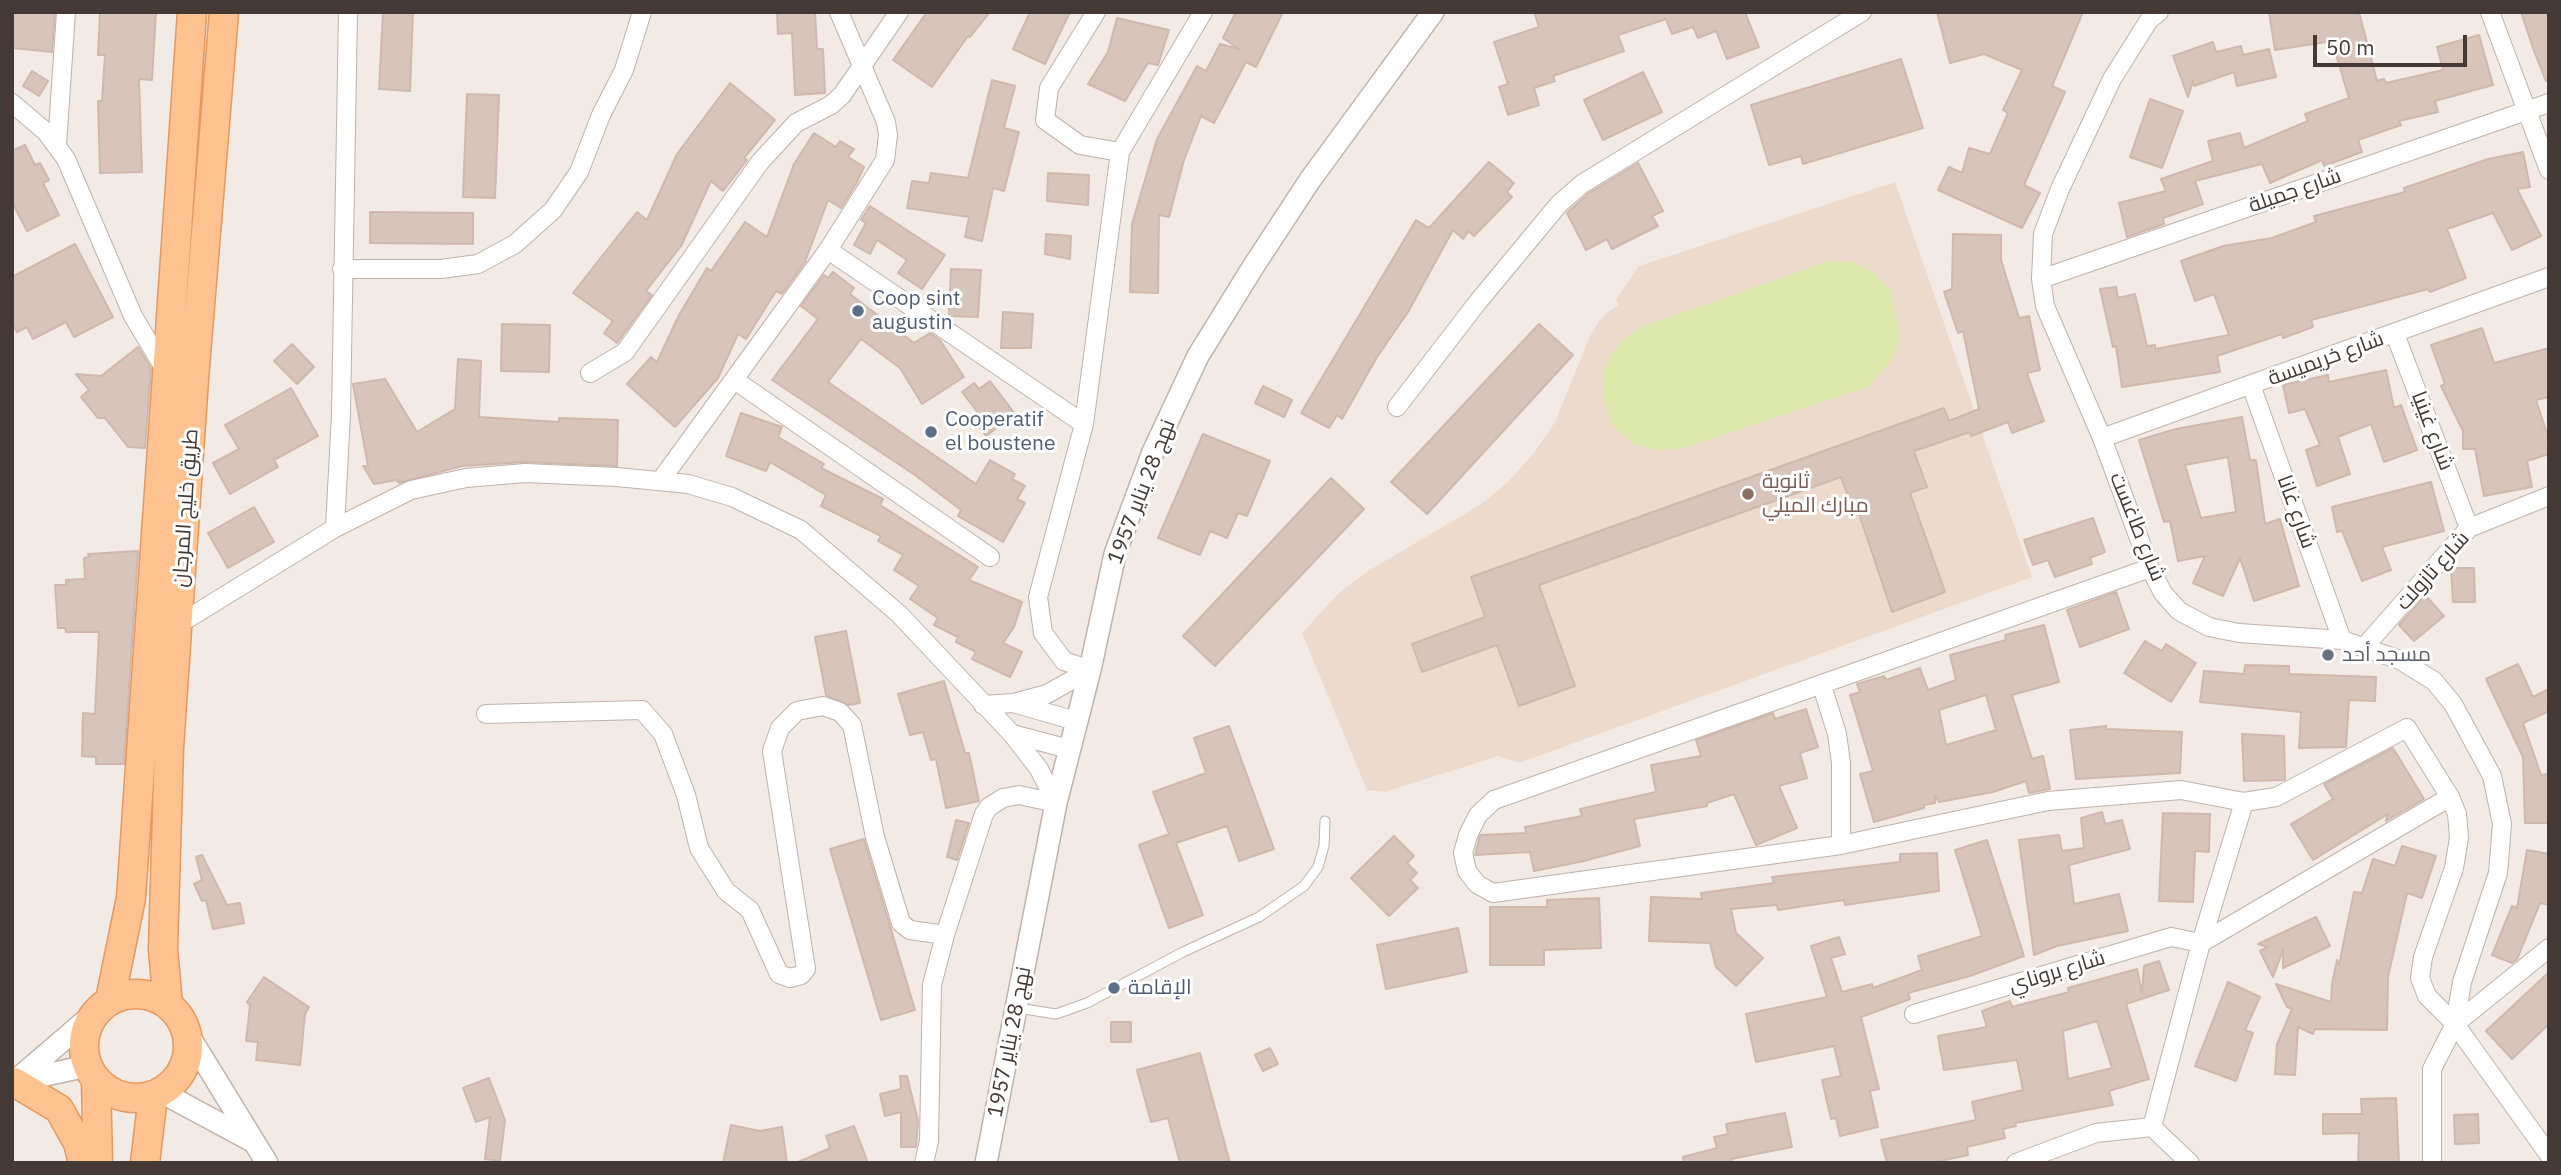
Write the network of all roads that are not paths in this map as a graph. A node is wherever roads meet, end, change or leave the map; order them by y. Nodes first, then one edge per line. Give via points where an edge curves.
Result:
1 (66, 12) edge
2 (192, 12) edge
3 (224, 12) edge
4 (348, 12) edge
5 (642, 12) edge
6 (839, 12) edge
7 (899, 12) edge
8 (1096, 12) edge
9 (1203, 12) edge
10 (1433, 12) edge
11 (1862, 12) edge
12 (2490, 12) edge
13 (2152, 15) edge
14 (860, 67) junction
15 (12, 103) edge
16 (2549, 103) edge
17 (2525, 112) junction
18 (57, 145) junction
19 (1120, 152) junction
20 (2549, 170) edge
21 (828, 250) junction
22 (342, 269) junction
23 (2549, 277) edge
24 (2041, 279) junction
25 (2395, 334) junction
26 (590, 373) dead end
27 (181, 377) junction
28 (736, 381) junction
29 (2250, 385) junction
30 (1398, 407) dead end
31 (1084, 424) junction
32 (2102, 438) junction
33 (661, 480) junction
34 (2549, 496) edge
35 (335, 528) junction
36 (2469, 528) junction
37 (990, 557) dead end
38 (2150, 568) junction
39 (179, 624) junction
40 (2342, 640) junction
41 (2366, 645) junction
42 (1090, 670) junction
43 (1822, 685) junction
44 (1013, 703) junction
45 (983, 705) junction
46 (486, 714) dead end
47 (1076, 721) junction
48 (1012, 734) junction
49 (1069, 748) junction
50 (2450, 797) junction
51 (2244, 802) junction
52 (1056, 803) junction
53 (1325, 821) dead end
54 (1840, 845) junction
55 (945, 935) junction
56 (2201, 943) junction
57 (2549, 948) edge
58 (167, 1004) junction
59 (104, 1005) junction
60 (1018, 1008) junction
61 (1913, 1014) dead end
62 (2455, 1024) junction
63 (186, 1031) junction
64 (91, 1073) junction
65 (13, 1082) edge
66 (157, 1094) junction
67 (2152, 1127) junction
68 (254, 1142) junction
69 (2549, 1155) edge
70 (83, 1163) edge
71 (98, 1163) edge
72 (145, 1163) edge
73 (267, 1163) edge
74 (924, 1163) edge
75 (986, 1163) edge
76 (2016, 1163) edge
77 (2190, 1163) edge
78 (2432, 1163) edge

1 - 18 street
2 - 27 main road, طريق خليج المرجان
3 - 27 main road, طريق خليج المرجان
4 - 22 street
5 - 22 street via 624,70 579,172 553,210 515,244 478,264 441,269
6 - 14 street
7 - 14 street
8 - 19 street via 1049,88 1045,120 1080,145
9 - 19 street
10 - 42 street, نهج 28 يناير 1957 via 1310,180 1198,356 1153,452 1115,554
11 - 30 street via 1582,184 1534,234
12 - 17 street
13 - 24 street, شارع طاغست via 2112,79 2065,176 2043,234
14 - 21 street via 886,122 888,147 885,160
14 - 26 street via 842,95 796,123 760,162 625,352
15 - 18 street
16 - 17 street, شارع جميلة
17 - 20 street
17 - 24 street, شارع جميلة
18 - 27 street via 74,174 133,316
19 - 31 street
21 - 28 street
21 - 31 street
22 - 35 street
23 - 25 street, شارع خريميسة
24 - 32 street, شارع طاغست via 2045,306
25 - 29 street, شارع خريميسة
25 - 36 street, شارع غينيا
27 - 39 main road, طريق خليج المرجان
27 - 59 main road, طريق خليج المرجان via 131,898
28 - 33 street
28 - 37 street
29 - 32 street, شارع خريميسة
29 - 40 street, شارع غانا
31 - 42 street via 1038,597 1043,634 1064,661
32 - 38 street, شارع طاغست
33 - 35 street via 525,473 466,478 411,490
33 - 45 street via 732,497 800,530 899,614
34 - 36 street, شارع تازولت
35 - 39 street
36 - 41 street, شارع تازولت
38 - 40 street, شارع طاغست via 2179,611 2209,627
38 - 43 street
39 - 58 main road, طريق خليج المرجان via 163,882
40 - 41 street, شارع طاغست
41 - 62 street, شارع طاغست via 2434,681 2453,704 2492,776 2502,824 2498,873 2462,982
42 - 44 street via 1046,694
42 - 47 street, نهج 28 يناير 1957
43 - 54 street via 1839,753
43 - 54 street via 1494,800 1478,815 1463,853 1467,871 1477,884 1493,892
44 - 45 street
44 - 47 street
45 - 48 street
46 - 55 street via 642,710 663,734 686,795 699,848 726,891 750,910 779,974 794,978 806,970 772,751 780,728 797,711 814,706 832,708 852,725 875,837 901,923 916,932
47 - 49 street, نهج 28 يناير 1957
48 - 49 street
48 - 52 street via 1039,769
49 - 52 street, نهج 28 يناير 1957
50 - 51 street via 2407,728 2276,797
50 - 56 street
50 - 62 street via 2459,838 2420,978 2427,996
51 - 54 street via 2181,790 2048,801
51 - 56 street
52 - 55 street via 1019,795 989,807
52 - 60 street, نهج 28 يناير 1957
53 - 60 lane via 1318,867 1304,886 1259,917 1087,1003 1056,1014
55 - 74 street via 932,985 929,1141
56 - 61 street, شارع بروناي via 2171,937
56 - 67 street
57 - 62 street
58 - 59 main road via 139,994
58 - 63 main road
59 - 64 main road via 84,1036
59 - 65 street
60 - 75 street, نهج 28 يناير 1957
62 - 69 street
62 - 78 street via 2432,1069
63 - 66 main road via 184,1066 175,1081
63 - 68 street
64 - 65 street
64 - 66 main road via 122,1097
64 - 71 main road
65 - 70 main road via 59,1109 78,1143
66 - 68 street
66 - 72 main road
67 - 76 street via 2096,1133
67 - 77 street
68 - 73 street

